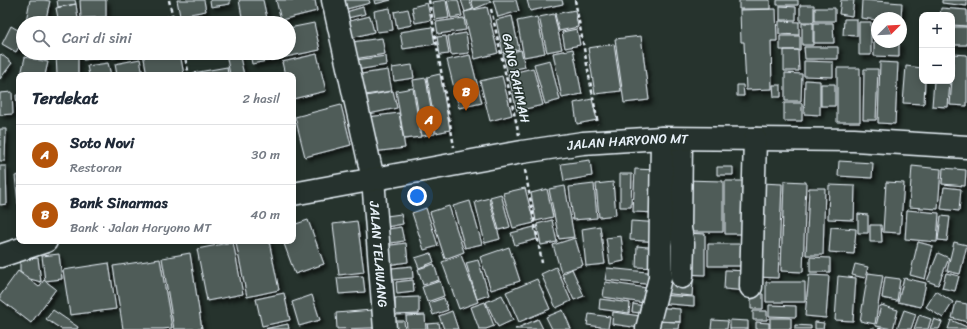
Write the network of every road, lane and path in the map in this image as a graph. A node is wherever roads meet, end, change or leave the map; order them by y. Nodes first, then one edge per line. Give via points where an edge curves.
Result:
1 (169, 0) edge
2 (333, 0) edge
3 (429, 0) edge
4 (575, 0) edge
5 (491, 9) dead end
6 (172, 16) edge
7 (186, 60) edge
8 (188, 72) edge
9 (672, 138) junction
10 (755, 139) junction
11 (601, 142) junction
12 (967, 147) edge
13 (522, 152) junction
14 (456, 164) junction
15 (373, 179) junction
16 (296, 193) edge
17 (37, 244) edge
18 (0, 256) edge
19 (542, 263) dead end
20 (682, 277) dead end
21 (752, 287) dead end
22 (385, 329) edge
23 (647, 329) edge
24 (871, 329) edge
25 (884, 329) edge

1 - 6 path
2 - 15 street, JALAN TELAWANG
3 - 14 path
4 - 11 path
5 - 13 path, GANG RAHMAH
7 - 8 path
9 - 10 street, JALAN HARYONO MT
9 - 11 street, JALAN HARYONO MT
9 - 20 street via 683,244
9 - 23 street via 660,278
10 - 12 street, JALAN HARYONO MT via 854,140
10 - 21 street
11 - 13 street, JALAN HARYONO MT
13 - 14 street, JALAN HARYONO MT
13 - 19 path, GANG RAHMAH
14 - 15 street, JALAN HARYONO MT
15 - 16 street, JALAN HARYONO MT
15 - 22 street, JALAN TELAWANG
17 - 18 street
24 - 25 path

